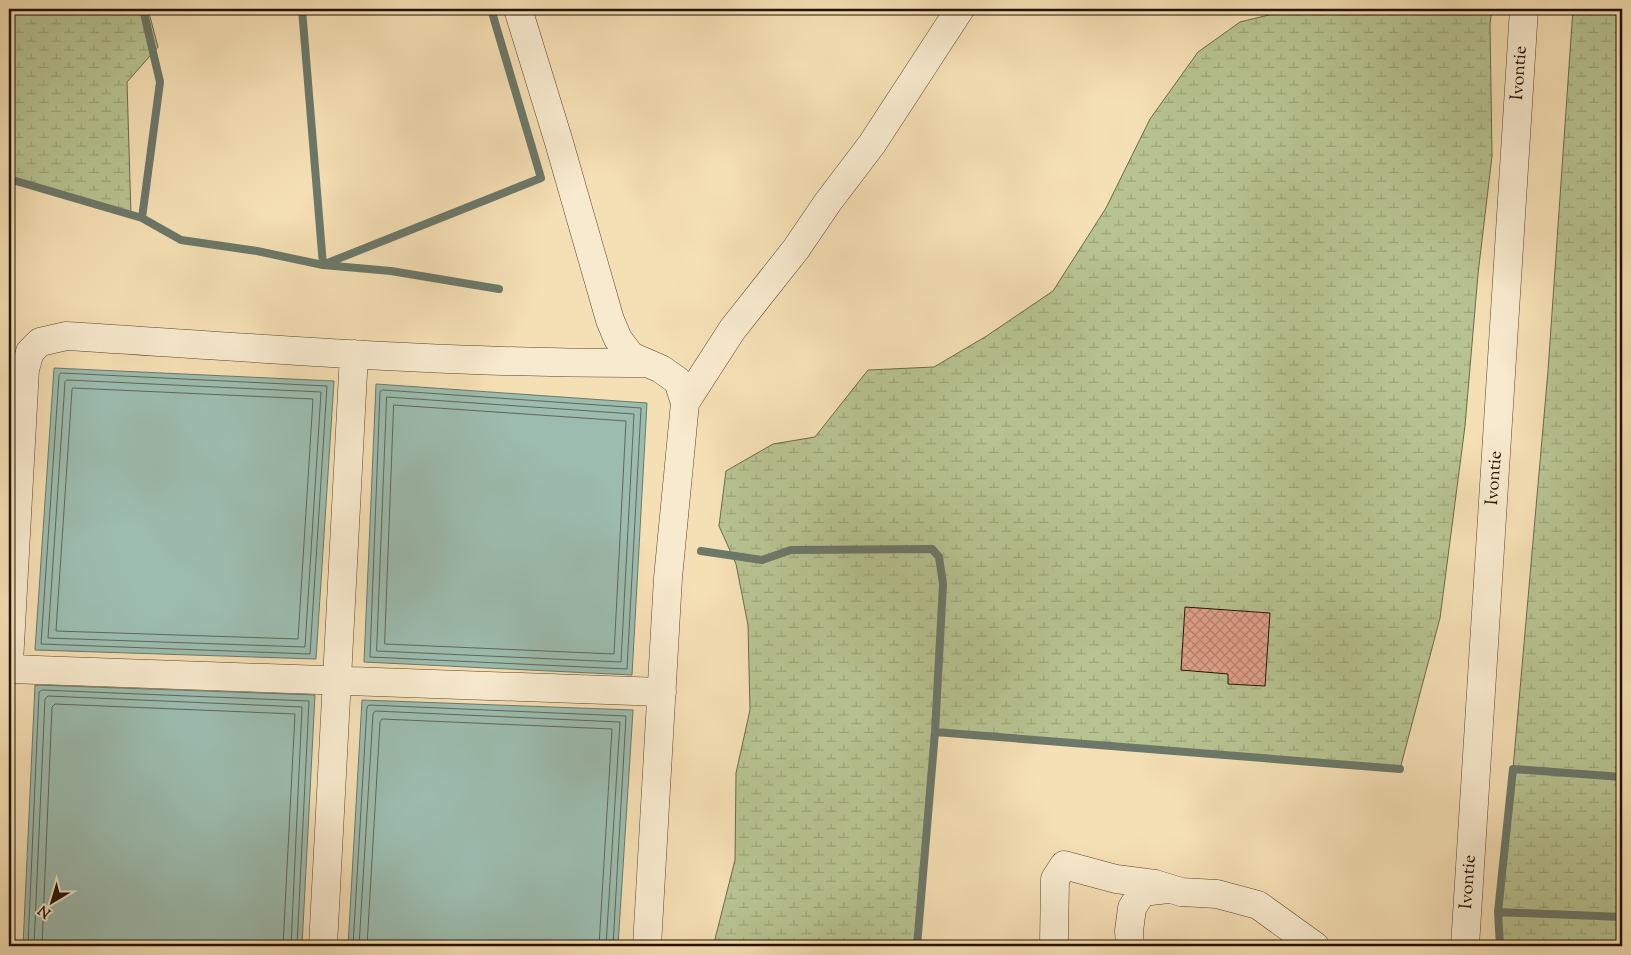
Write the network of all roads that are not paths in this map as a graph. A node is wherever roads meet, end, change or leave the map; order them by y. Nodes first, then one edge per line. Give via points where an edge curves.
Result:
1 (518, 9) edge
2 (960, 9) edge
3 (1524, 9) edge
4 (354, 354) junction
5 (645, 363) junction
6 (685, 403) junction
7 (9, 663) edge
8 (9, 669) edge
9 (337, 681) junction
10 (662, 692) junction
11 (1172, 889) junction
12 (1054, 943) dead end
13 (323, 946) edge
14 (647, 946) edge
15 (1130, 946) edge
16 (1315, 946) edge
17 (1465, 946) edge

1 - 5 street via 610,320 631,356
2 - 6 street via 872,144 732,330
3 - 17 street, Ivontie
4 - 5 street
4 - 7 street via 66,336 40,342 30,352 25,369
4 - 9 street
5 - 6 street via 662,369 678,381
6 - 10 street via 668,578
8 - 9 street
9 - 10 street
9 - 13 street
10 - 14 street
11 - 12 street via 1064,865 1055,880
11 - 15 street via 1142,892 1132,908
11 - 16 street via 1217,894 1258,905

